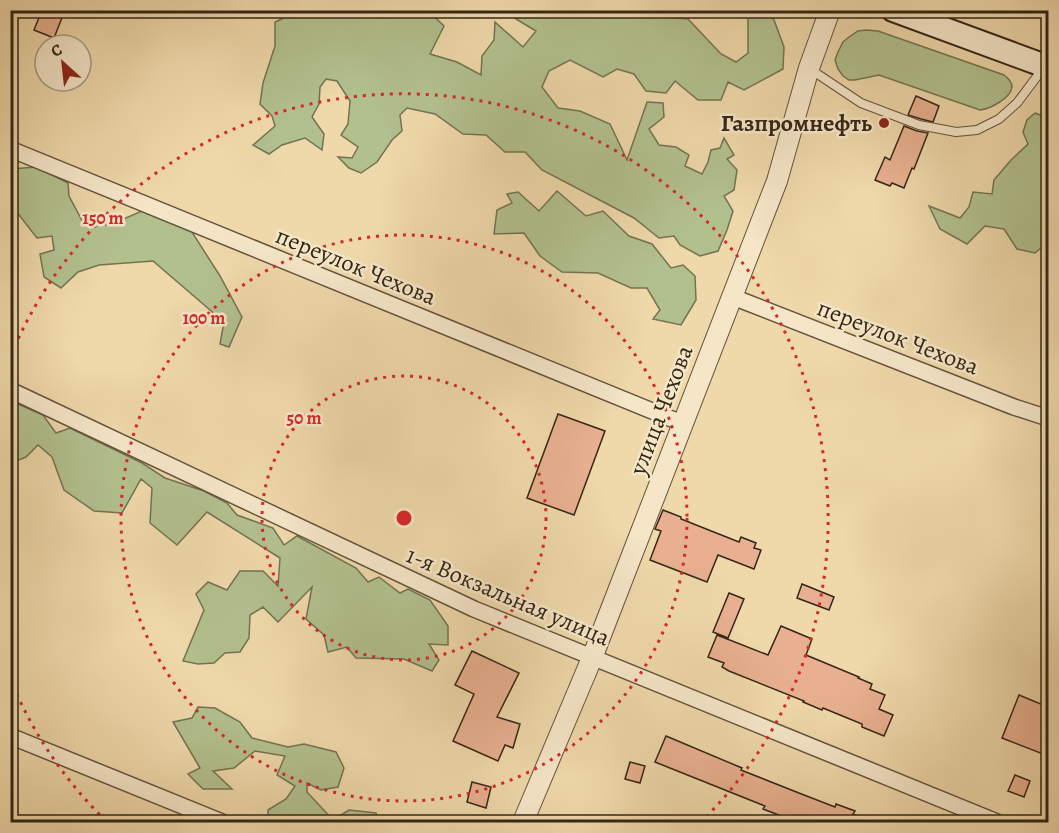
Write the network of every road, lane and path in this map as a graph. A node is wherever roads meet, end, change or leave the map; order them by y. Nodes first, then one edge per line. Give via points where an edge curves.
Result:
1 (830, 10) edge
2 (900, 12) edge
3 (1047, 67) edge
4 (809, 68) junction
5 (10, 149) edge
6 (733, 297) junction
7 (10, 390) edge
8 (1048, 418) edge
9 (684, 424) junction
10 (592, 658) junction
11 (10, 736) edge
12 (988, 821) edge
13 (222, 822) edge
14 (523, 822) edge

1 - 4 street, улица Чехова
2 - 3 main road
3 - 4 lane via 999,120 977,130 956,132 919,126 861,103
4 - 6 street, улица Чехова via 777,181
5 - 9 street, переулок Чехова
6 - 8 street, переулок Чехова
6 - 9 street, улица Чехова
7 - 10 street, 1-я Вокзальная улица via 474,609
9 - 10 street, улица Чехова
10 - 12 street, 1-я Вокзальная улица
10 - 14 street, улица Чехова
11 - 13 street

